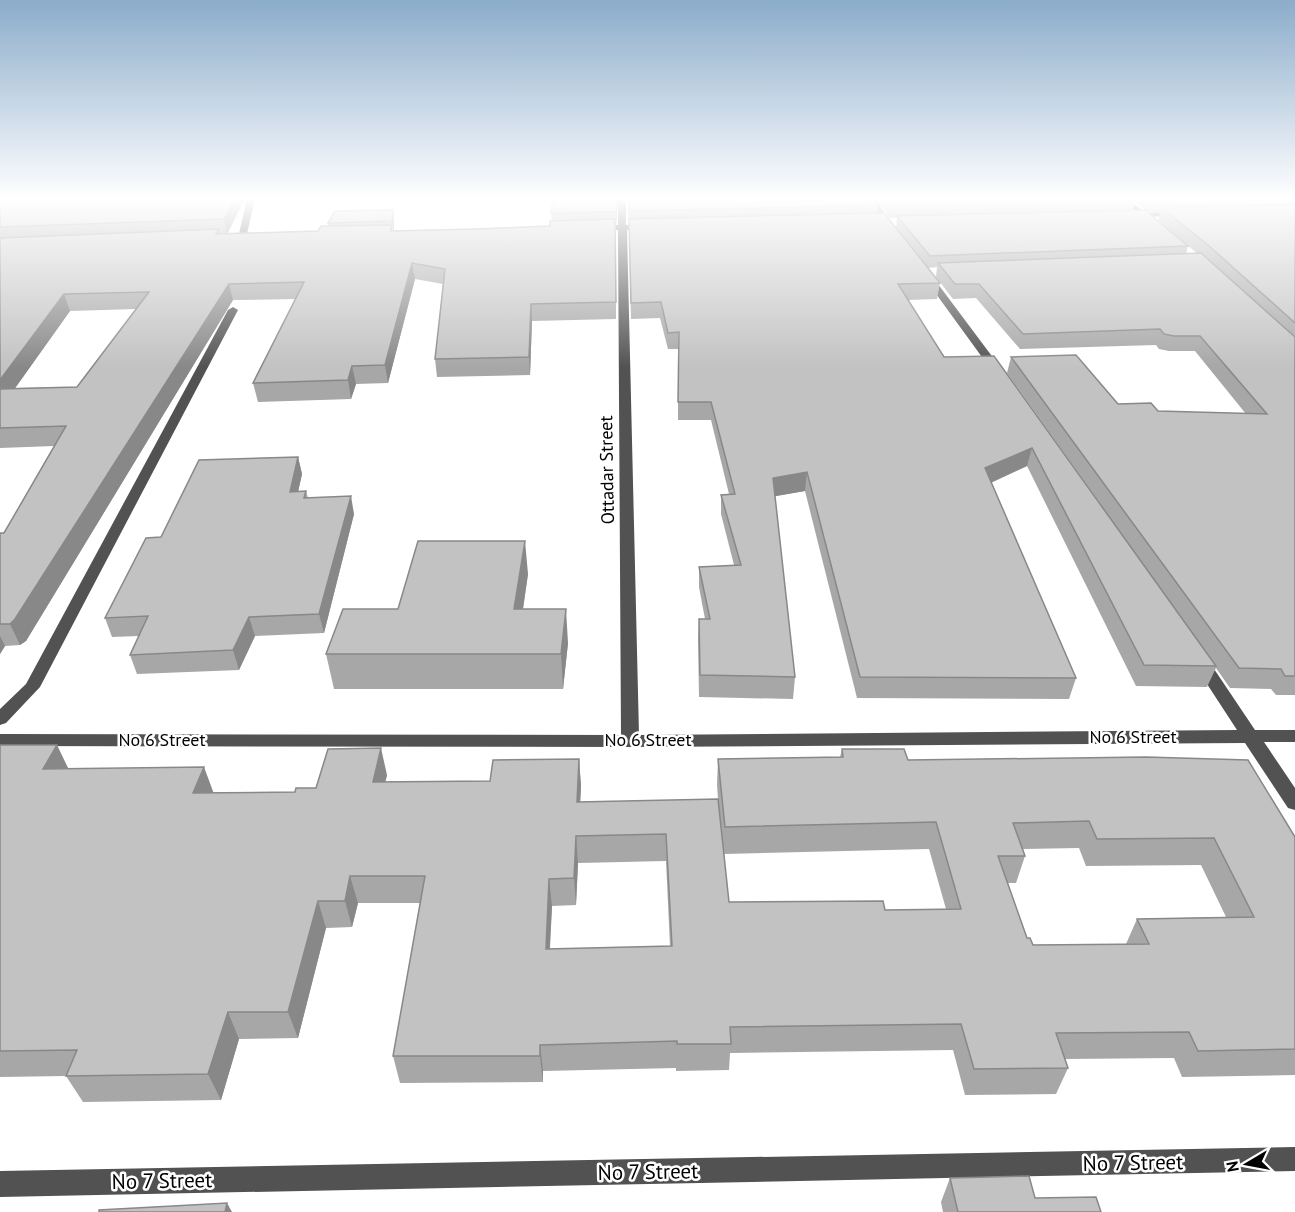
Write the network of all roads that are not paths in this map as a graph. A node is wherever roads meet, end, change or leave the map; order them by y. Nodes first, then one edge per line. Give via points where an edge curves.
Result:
1 (622, 256) edge
2 (927, 270) edge
3 (233, 310) dead end
4 (1007, 385) edge
5 (1192, 649) edge
6 (0, 718) edge
7 (1295, 736) edge
8 (1253, 737) junction
9 (0, 740) edge
10 (630, 741) junction
11 (1295, 803) edge
12 (1295, 1159) edge
13 (0, 1184) edge

1 - 10 street, Ottadar Street
2 - 4 street
3 - 6 street via 32,687
5 - 8 street
7 - 8 street, No 6 Street
8 - 10 street, No 6 Street
8 - 11 street
9 - 10 street, No 6 Street
12 - 13 street, No 7 Street

